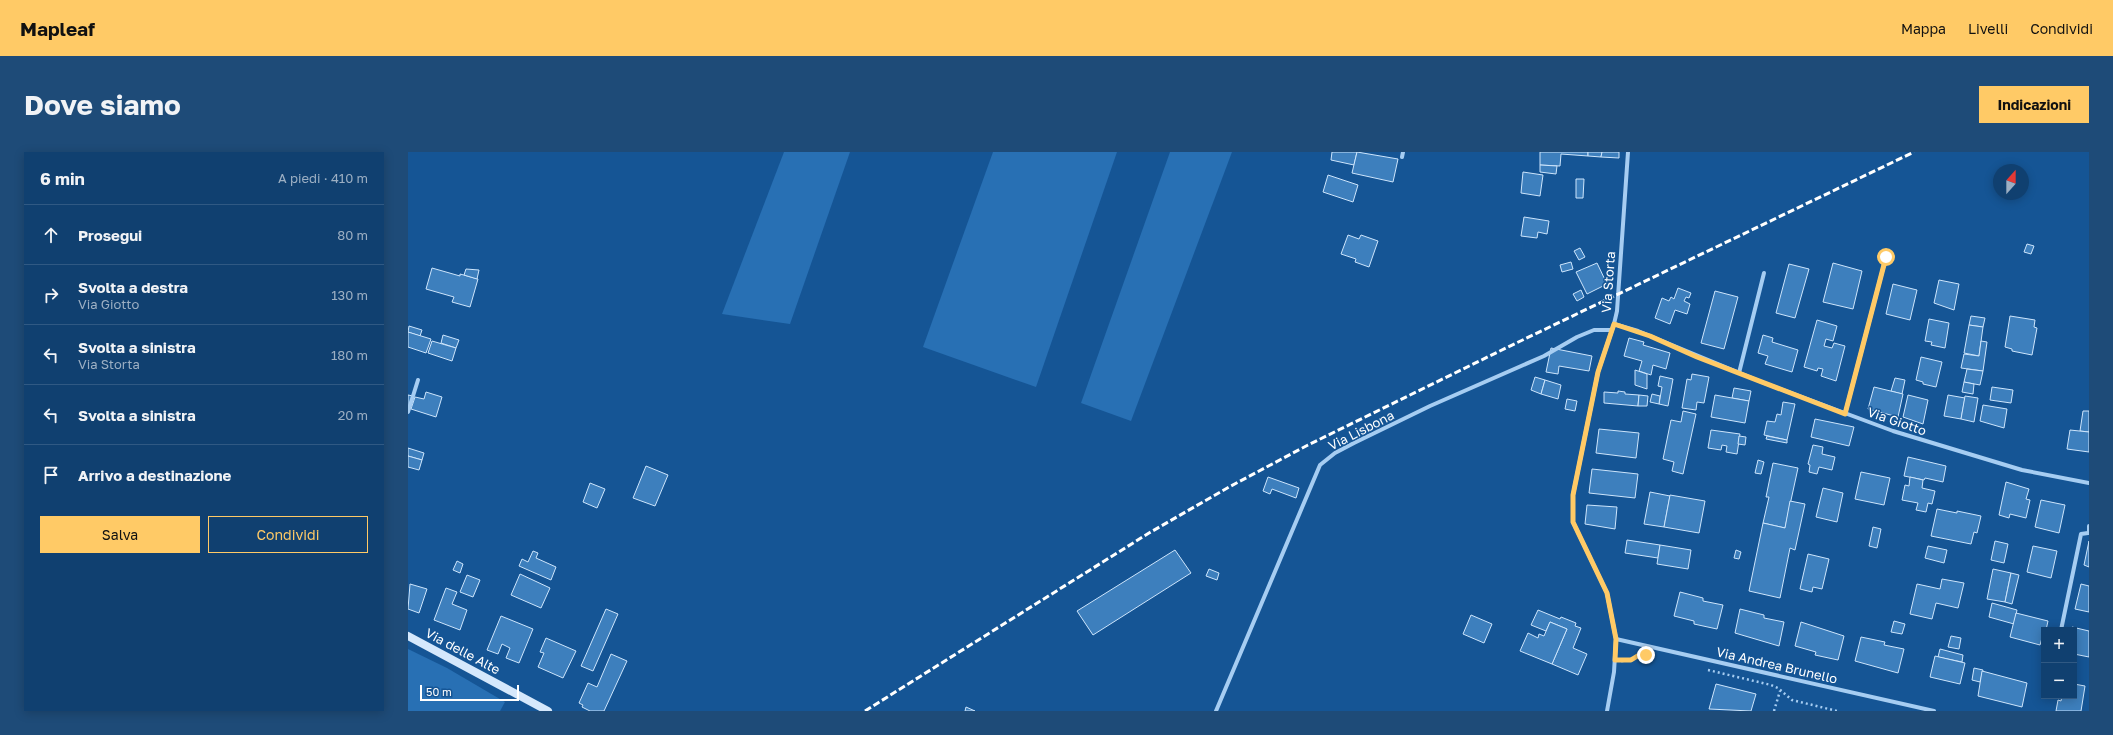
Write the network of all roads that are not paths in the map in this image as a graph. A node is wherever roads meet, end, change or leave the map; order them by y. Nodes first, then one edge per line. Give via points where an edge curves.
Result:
1 (1628, 152) edge
2 (1886, 257) dead end
3 (1764, 273) dead end
4 (1614, 324) junction
5 (1612, 330) junction
6 (1739, 373) junction
7 (418, 380) dead end
8 (408, 412) edge
9 (1845, 414) junction
10 (2089, 483) edge
11 (2089, 526) edge
12 (2088, 533) edge
13 (2062, 627) edge
14 (408, 636) edge
15 (1616, 639) junction
16 (548, 711) edge
17 (1216, 711) edge
18 (1607, 711) edge
19 (1934, 711) edge

1 - 4 street, Via Storta
2 - 9 street
3 - 6 street
4 - 5 street, Via Storta
4 - 6 street, Via Giotto via 1644,333
5 - 15 street, Via Storta via 1598,372 1585,430 1573,495 1573,522 1607,593
5 - 17 street, Via Lisbona via 1594,330 1576,336 1544,356 1430,406 1335,452 1320,465
6 - 9 street, Via Giotto
7 - 8 street
9 - 10 street, Via Giotto via 1958,452 2022,470
11 - 12 street
12 - 13 street via 2081,534
14 - 16 street, Via delle Alte
15 - 18 street, Via Storta via 1614,672
15 - 19 street, Via Andrea Brunello

